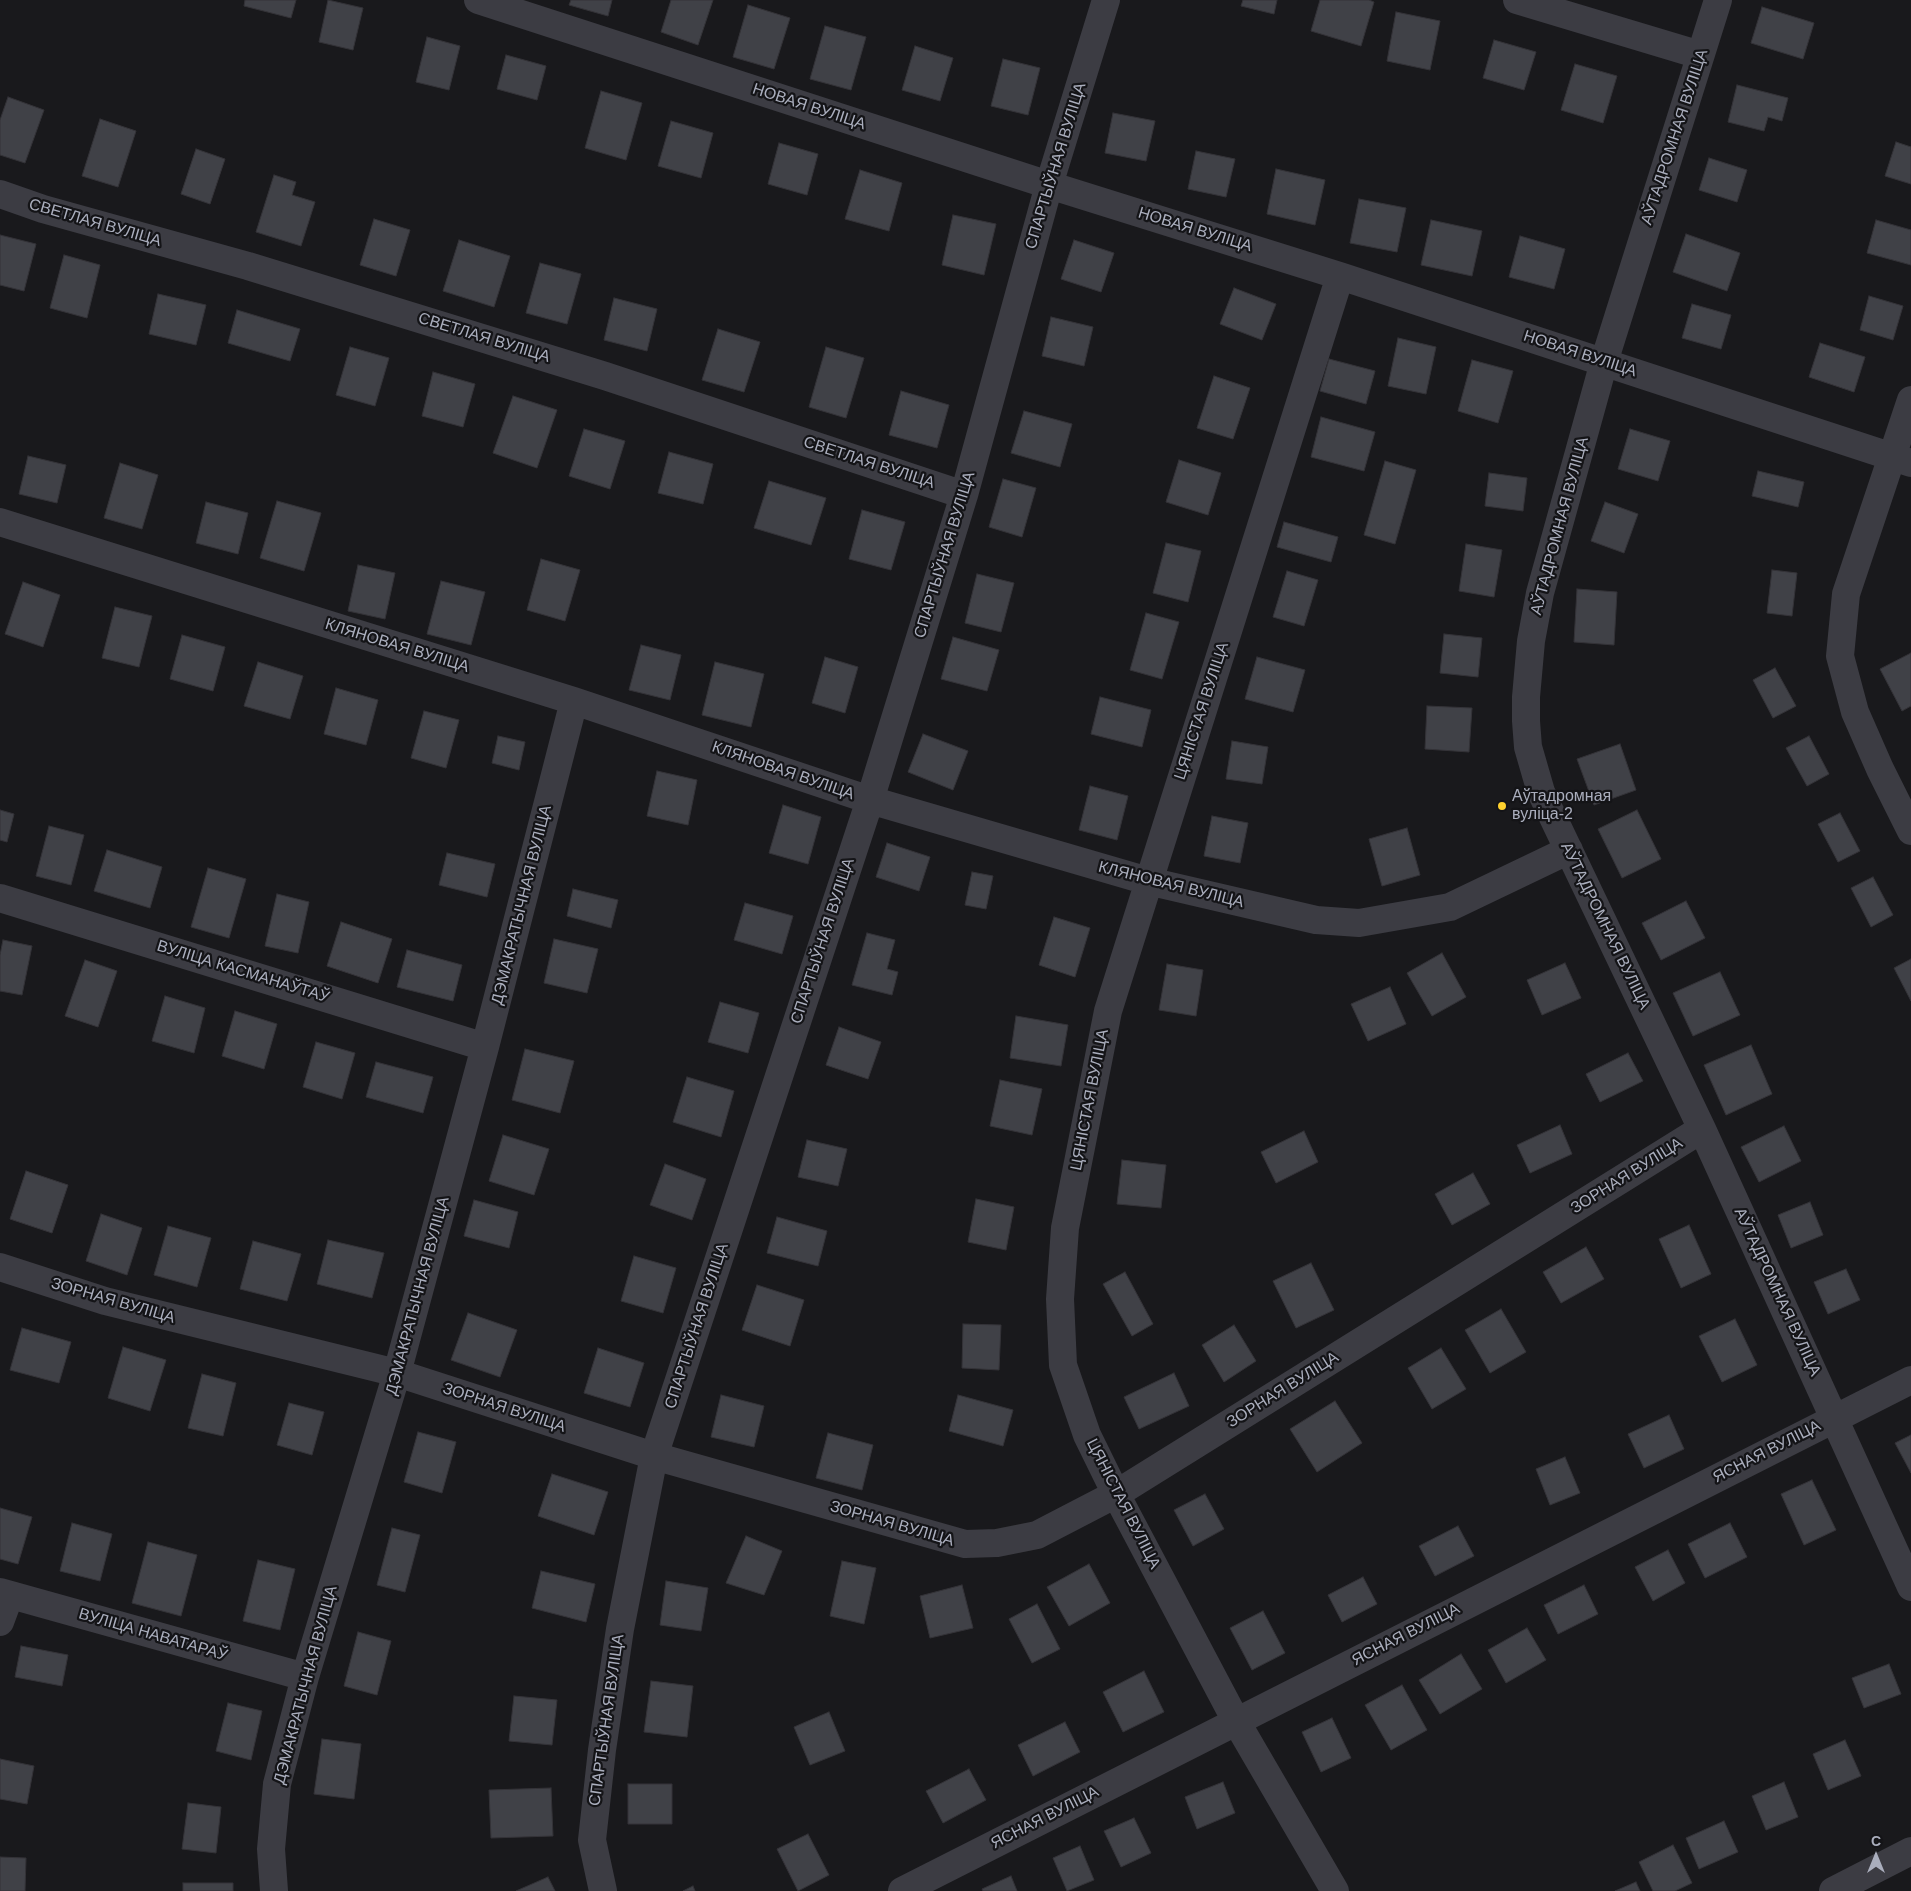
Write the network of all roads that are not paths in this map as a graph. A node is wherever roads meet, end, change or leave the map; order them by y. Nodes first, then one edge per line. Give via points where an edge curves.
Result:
1 (478, 0) edge
2 (1106, 0) edge
3 (1516, 0) edge
4 (1718, 0) edge
5 (1700, 55) junction
6 (1049, 185) junction
7 (0, 194) edge
8 (1340, 276) junction
9 (1604, 362) junction
10 (1911, 400) edge
11 (1902, 459) edge
12 (964, 495) junction
13 (0, 522) edge
14 (574, 701) junction
15 (870, 800) junction
16 (1911, 831) edge
17 (1569, 850) junction
18 (1148, 881) junction
19 (0, 898) edge
20 (485, 1047) junction
21 (1702, 1129) junction
22 (0, 1267) edge
23 (397, 1373) junction
24 (1911, 1380) edge
25 (1835, 1418) junction
26 (654, 1456) junction
27 (1116, 1494) junction
28 (1911, 1588) edge
29 (5, 1594) edge
30 (0, 1622) edge
31 (305, 1677) junction
32 (1236, 1721) junction
33 (1911, 1851) edge
34 (274, 1891) edge
35 (603, 1891) edge
36 (902, 1891) edge
37 (1335, 1891) edge
38 (1833, 1891) edge

1 - 6 street, НОВАЯ ВУЛІЦА
2 - 6 street, СПАРТЫЎНАЯ ВУЛІЦА
3 - 5 street
4 - 5 street, АЎТАДРОМНАЯ ВУЛІЦА
5 - 9 street, АЎТАДРОМНАЯ ВУЛІЦА
6 - 8 street, НОВАЯ ВУЛІЦА
6 - 12 street, СПАРТЫЎНАЯ ВУЛІЦА
7 - 12 street, СВЕТЛАЯ ВУЛІЦА via 42,210 248,266 586,370
8 - 9 street, НОВАЯ ВУЛІЦА
8 - 18 street, ЦЯНІСТАЯ ВУЛІЦА
9 - 11 street, НОВАЯ ВУЛІЦА
9 - 17 street, АЎТАДРОМНАЯ ВУЛІЦА via 1540,593 1531,641 1526,697 1528,747 1541,792
10 - 11 street
11 - 16 street via 1846,594 1840,656 1855,712
12 - 15 street, СПАРТЫЎНАЯ ВУЛІЦА
13 - 14 street, КЛЯНОВАЯ ВУЛІЦА
14 - 15 street, КЛЯНОВАЯ ВУЛІЦА
14 - 20 street, ДЭМАКРАТЫЧНАЯ ВУЛІЦА
15 - 18 street, КЛЯНОВАЯ ВУЛІЦА
15 - 26 street, СПАРТЫЎНАЯ ВУЛІЦА
17 - 18 street, КЛЯНОВАЯ ВУЛІЦА via 1450,907 1359,923 1316,920
17 - 21 street, АЎТАДРОМНАЯ ВУЛІЦА
18 - 27 street, ЦЯНІСТАЯ ВУЛІЦА via 1108,1011 1065,1228 1060,1299 1063,1366 1087,1435
19 - 20 street, ВУЛІЦА КАСМАНАЎТАЎ
20 - 23 street, ДЭМАКРАТЫЧНАЯ ВУЛІЦА
21 - 25 street, АЎТАДРОМНАЯ ВУЛІЦА
21 - 27 street, ЗОРНАЯ ВУЛІЦА
22 - 23 street, ЗОРНАЯ ВУЛІЦА via 105,1301
23 - 26 street, ЗОРНАЯ ВУЛІЦА
23 - 31 street, ДЭМАКРАТЫЧНАЯ ВУЛІЦА
24 - 25 street, ЯСНАЯ ВУЛІЦА
25 - 28 street, АЎТАДРОМНАЯ ВУЛІЦА
25 - 32 street, ЯСНАЯ ВУЛІЦА
26 - 27 street, ЗОРНАЯ ВУЛІЦА via 964,1544 997,1544 1037,1535
26 - 35 street, СПАРТЫЎНАЯ ВУЛІЦА via 620,1629 592,1840
27 - 32 street, ЦЯНІСТАЯ ВУЛІЦА
29 - 30 street
29 - 31 street, ВУЛІЦА НАВАТАРАЎ
31 - 34 street, ДЭМАКРАТЫЧНАЯ ВУЛІЦА via 277,1784 270,1848
32 - 36 street, ЯСНАЯ ВУЛІЦА
32 - 37 street, ЦЯНІСТАЯ ВУЛІЦА
33 - 38 street

